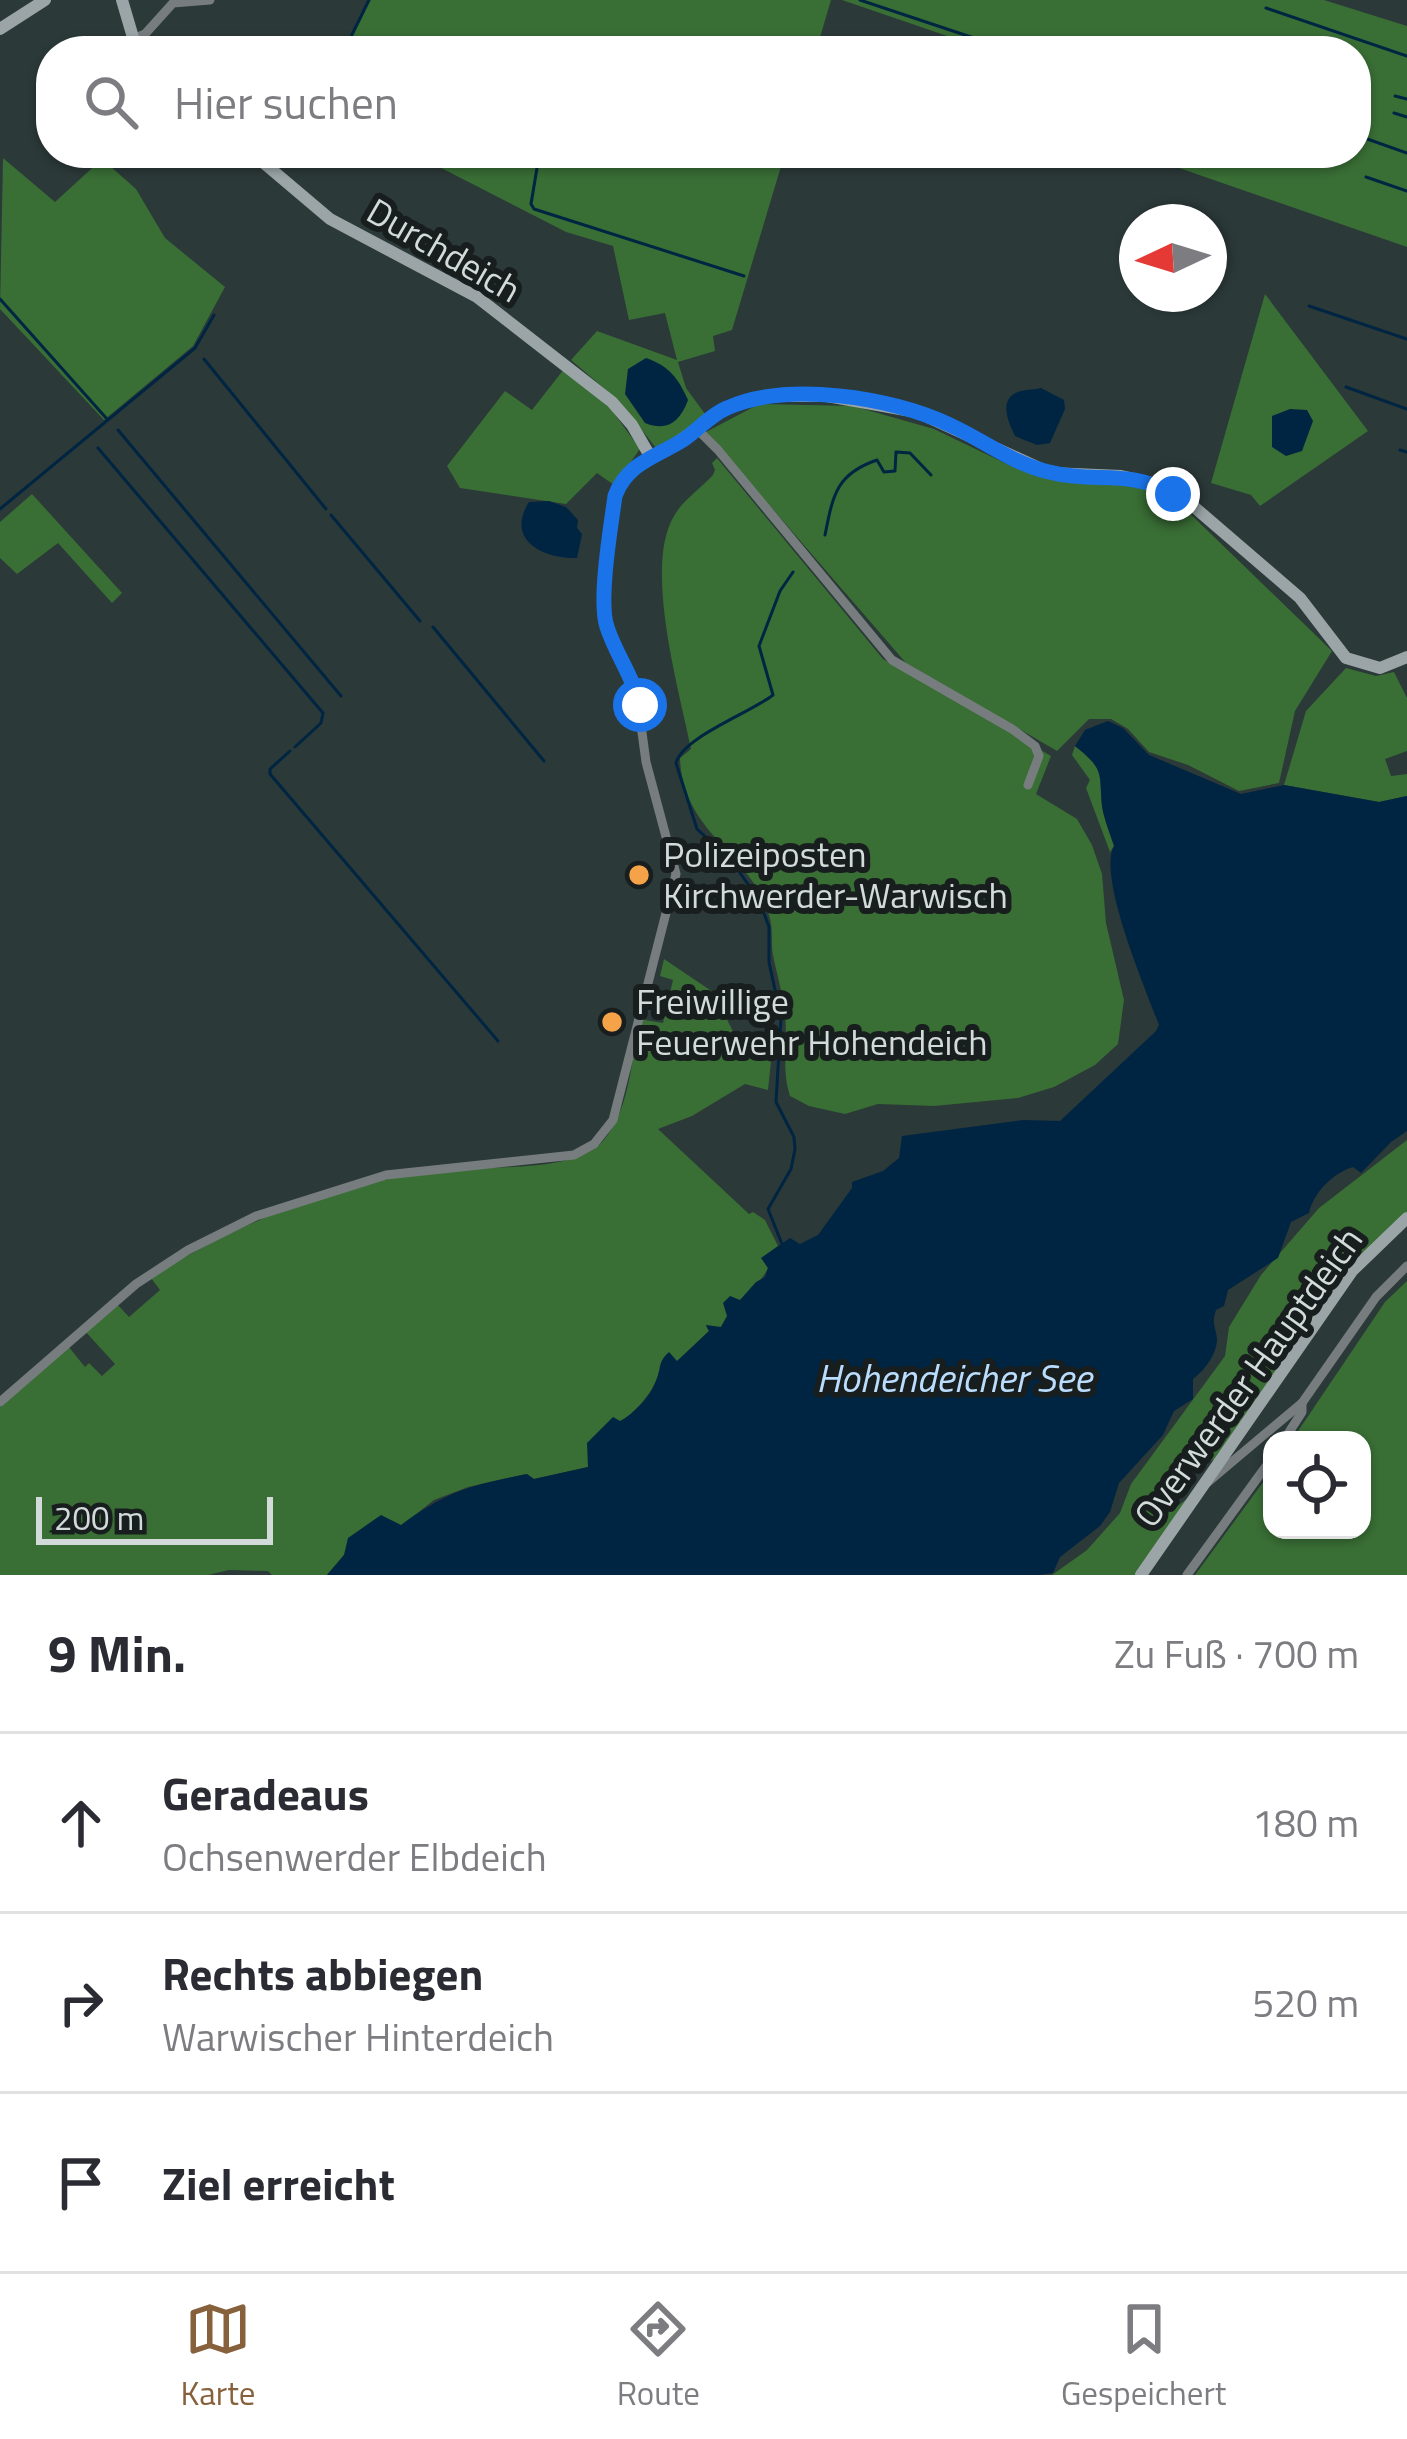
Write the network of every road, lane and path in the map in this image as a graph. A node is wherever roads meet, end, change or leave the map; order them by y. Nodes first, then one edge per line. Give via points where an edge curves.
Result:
1 (45, 0) edge
2 (122, 0) edge
3 (210, 0) edge
4 (0, 29) edge
5 (132, 36) edge
6 (144, 36) edge
7 (269, 168) edge
8 (698, 430) junction
9 (650, 456) junction
10 (1407, 657) edge
11 (1028, 785) dead end
12 (1407, 1219) edge
13 (1407, 1266) edge
14 (0, 1402) edge
15 (1302, 1403) junction
16 (1290, 1431) edge
17 (1263, 1470) edge
18 (1203, 1485) junction
19 (1141, 1575) edge
20 (1186, 1575) edge

1 - 4 street
2 - 5 street
3 - 6 street via 173,3
7 - 9 street, Durchdeich via 330,219 477,297 612,402
8 - 9 street
8 - 10 street via 741,402 827,397 917,412 1049,472 1139,478 1193,506 1300,598 1346,658 1380,668
8 - 11 street via 892,660 1034,746 1039,756
9 - 14 street via 615,496 603,610 636,688 676,874 613,1120 574,1155 386,1175 242,1222 136,1284
12 - 18 street, Overwerder Hauptdeich via 1352,1271
13 - 15 street
15 - 16 street
15 - 18 street
17 - 20 street
18 - 19 street, Overwerder Hauptdeich

